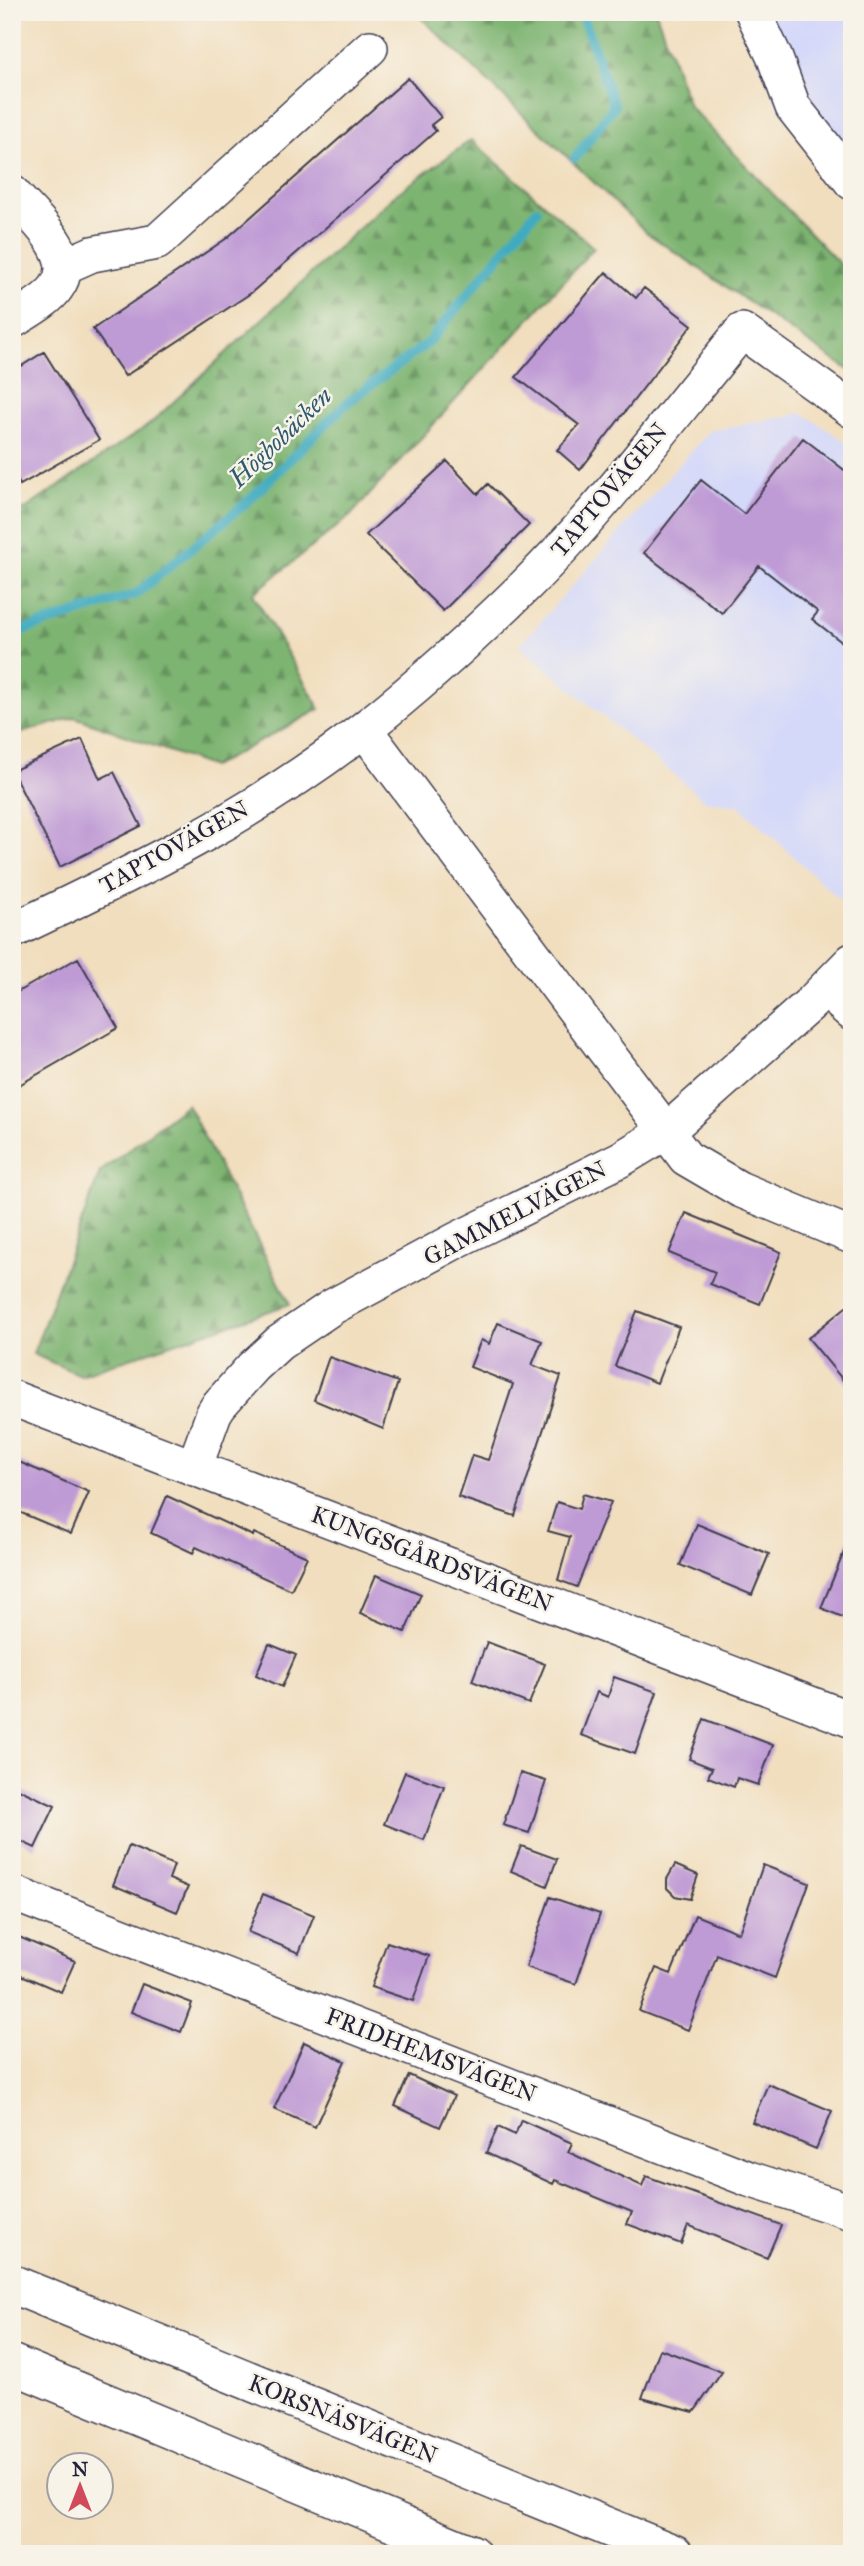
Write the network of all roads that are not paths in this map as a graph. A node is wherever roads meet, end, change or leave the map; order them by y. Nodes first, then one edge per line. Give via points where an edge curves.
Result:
1 (753, 12) edge
2 (370, 48) dead end
3 (852, 182) edge
4 (12, 193) edge
5 (65, 266) junction
6 (12, 321) edge
7 (852, 410) edge
8 (364, 729) junction
9 (12, 932) edge
10 (852, 961) edge
11 (825, 989) junction
12 (852, 1013) edge
13 (667, 1131) junction
14 (852, 1236) edge
15 (12, 1398) edge
16 (194, 1468) junction
17 (852, 1720) edge
18 (12, 1893) edge
19 (852, 2212) edge
20 (12, 2284) edge
21 (12, 2364) edge
22 (471, 2554) edge
23 (674, 2554) edge

1 - 3 street via 793,107
2 - 5 street via 156,242 92,254
4 - 5 street via 58,247
5 - 6 street via 55,291
7 - 8 street, TAPTOVÄGEN via 742,331 528,584
8 - 9 street, TAPTOVÄGEN via 194,841
8 - 13 street
10 - 11 street, GAMMELVÄGEN
11 - 12 street
11 - 13 street, GAMMELVÄGEN
13 - 14 street via 687,1158 739,1189
13 - 16 street, GAMMELVÄGEN via 353,1296 287,1337 219,1405
15 - 16 street, KUNGSGÅRDSVÄGEN
16 - 17 street, KUNGSGÅRDSVÄGEN
18 - 19 street, FRIDHEMSVÄGEN via 750,2179
20 - 23 main road, KORSNÄSVÄGEN
21 - 22 main road

